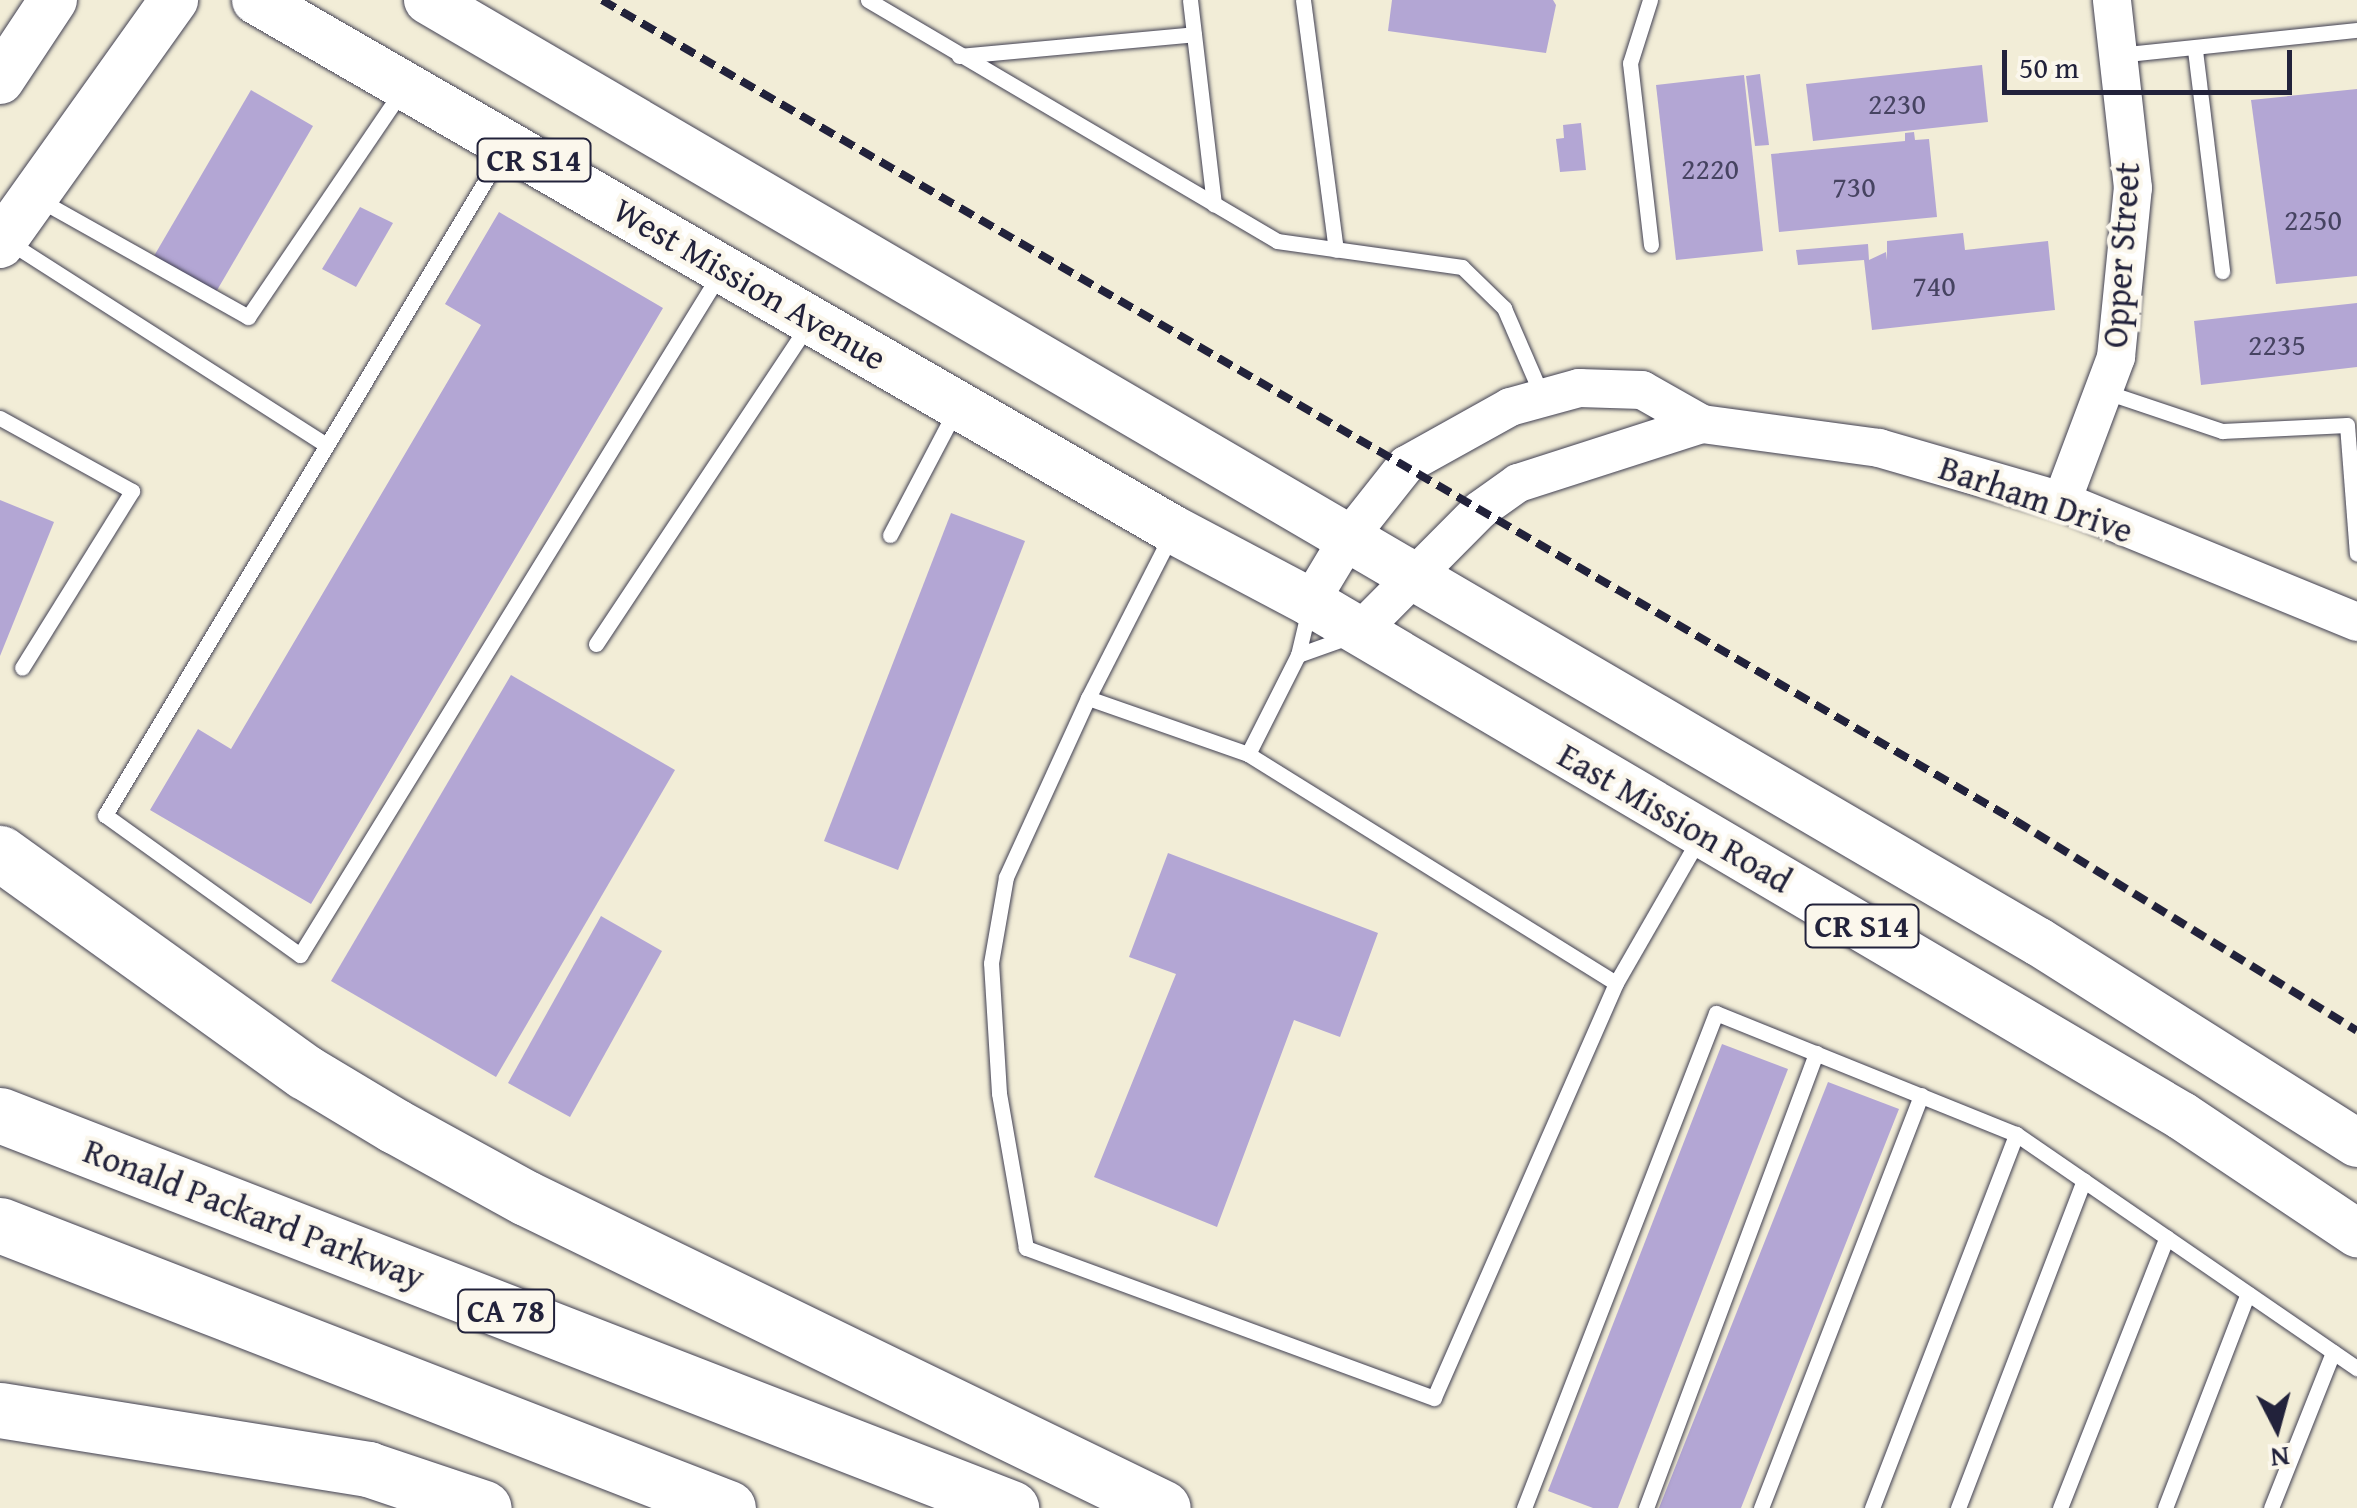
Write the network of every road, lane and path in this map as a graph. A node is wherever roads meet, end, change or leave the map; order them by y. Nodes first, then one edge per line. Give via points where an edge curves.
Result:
1 (53, 0) edge
2 (174, 0) edge
3 (256, 0) edge
4 (428, 0) edge
5 (868, 0) edge
6 (1190, 0) edge
7 (1303, 0) edge
8 (1650, 0) edge
9 (2112, 0) edge
10 (2357, 30) edge
11 (1194, 34) junction
12 (2195, 50) junction
13 (2118, 55) junction
14 (958, 56) junction
15 (0, 80) edge
16 (406, 86) junction
17 (507, 144) junction
18 (34, 197) junction
19 (1214, 205) junction
20 (2, 242) edge
21 (1650, 245) dead end
22 (1336, 250) junction
23 (723, 268) junction
24 (2222, 271) dead end
25 (812, 319) junction
26 (2104, 391) junction
27 (1543, 398) junction
28 (960, 403) junction
29 (0, 418) edge
30 (1702, 424) junction
31 (326, 444) junction
32 (1036, 447) joint
33 (2062, 501) junction
34 (1174, 530) junction
35 (890, 534) dead end
36 (1349, 537) junction
37 (2357, 554) edge
38 (1416, 575) junction
39 (1310, 602) junction
40 (2357, 622) edge
41 (1358, 633) junction
42 (596, 644) dead end
43 (1298, 655) junction
44 (22, 668) dead end
45 (1088, 698) junction
46 (1248, 754) junction
47 (1702, 834) junction
48 (0, 853) edge
49 (1616, 983) junction
50 (1816, 1053) junction
51 (1921, 1096) junction
52 (0, 1115) edge
53 (2016, 1134) junction
54 (2357, 1143) edge
55 (2084, 1180) junction
56 (0, 1224) edge
57 (2357, 1233) edge
58 (2168, 1238) junction
59 (2248, 1293) junction
60 (2333, 1352) junction
61 (2357, 1368) edge
62 (0, 1410) edge
63 (484, 1508) edge
64 (728, 1508) edge
65 (1011, 1508) edge
66 (1163, 1508) edge
67 (1524, 1508) edge
68 (1646, 1508) edge
69 (1762, 1508) edge
70 (1872, 1508) edge
71 (1958, 1508) edge
72 (2060, 1508) edge
73 (2165, 1508) edge
74 (2271, 1508) edge

1 - 15 main road
2 - 18 main road
3 - 16 main road, West Mission Avenue / CR S14
4 - 36 main road, CR S14
5 - 14 lane
6 - 11 lane
7 - 22 lane
8 - 21 lane via 1630,64
9 - 13 street, Opper Street
10 - 12 lane
11 - 14 lane
11 - 19 lane
12 - 13 lane
12 - 24 lane
13 - 26 street, Opper Street via 2133,188 2116,356
14 - 19 lane
16 - 17 main road, West Mission Avenue / CR S14
16 - 18 lane via 248,317
17 - 23 main road, West Mission Avenue / CR S14
17 - 31 lane
18 - 20 main road
19 - 22 lane via 1277,241
20 - 31 lane
22 - 27 lane via 1462,267 1504,308
23 - 25 main road, West Mission Avenue / CR S14
23 - 31 lane via 300,955 104,815
25 - 28 main road, West Mission Avenue / CR S14
25 - 42 lane
26 - 33 street, Opper Street
26 - 37 lane via 2222,431 2347,425
27 - 30 street, Barham Drive via 1579,388 1642,390
27 - 36 street, Barham Drive via 1510,407 1406,466
28 - 32 main road, West Mission Avenue / CR S14
28 - 35 lane
29 - 44 lane via 132,492
30 - 33 street, Barham Drive via 1879,448
30 - 38 street, Barham Drive via 1518,484 1480,510
32 - 34 main road, East Mission Road / CR S14
33 - 40 street, Barham Drive
34 - 39 main road, East Mission Road / CR S14
34 - 45 lane
36 - 38 main road, CR S14
36 - 39 street, Barham Drive
38 - 41 street, Barham Drive
38 - 54 main road, CR S14 via 2039,942
39 - 41 main road, East Mission Road / CR S14
39 - 43 lane
41 - 43 lane
41 - 47 main road, East Mission Road / CR S14
43 - 46 lane
45 - 46 lane
45 - 49 lane via 1006,877 991,962 999,1094 1026,1248 1434,1398
46 - 49 lane
47 - 49 lane
47 - 57 main road, East Mission Road / CR S14 via 2182,1116
48 - 66 highway via 305,1072 396,1126 526,1198
50 - 51 lane
50 - 67 lane via 1716,1013
50 - 68 lane
51 - 53 lane
51 - 69 lane
52 - 65 highway, Ronald Packard Parkway / CA 78
53 - 55 lane
53 - 70 lane
55 - 58 lane
55 - 71 lane
56 - 64 highway
58 - 59 lane
58 - 72 lane
59 - 60 lane
59 - 73 lane
60 - 61 lane
60 - 74 lane
62 - 63 highway via 368,1469

